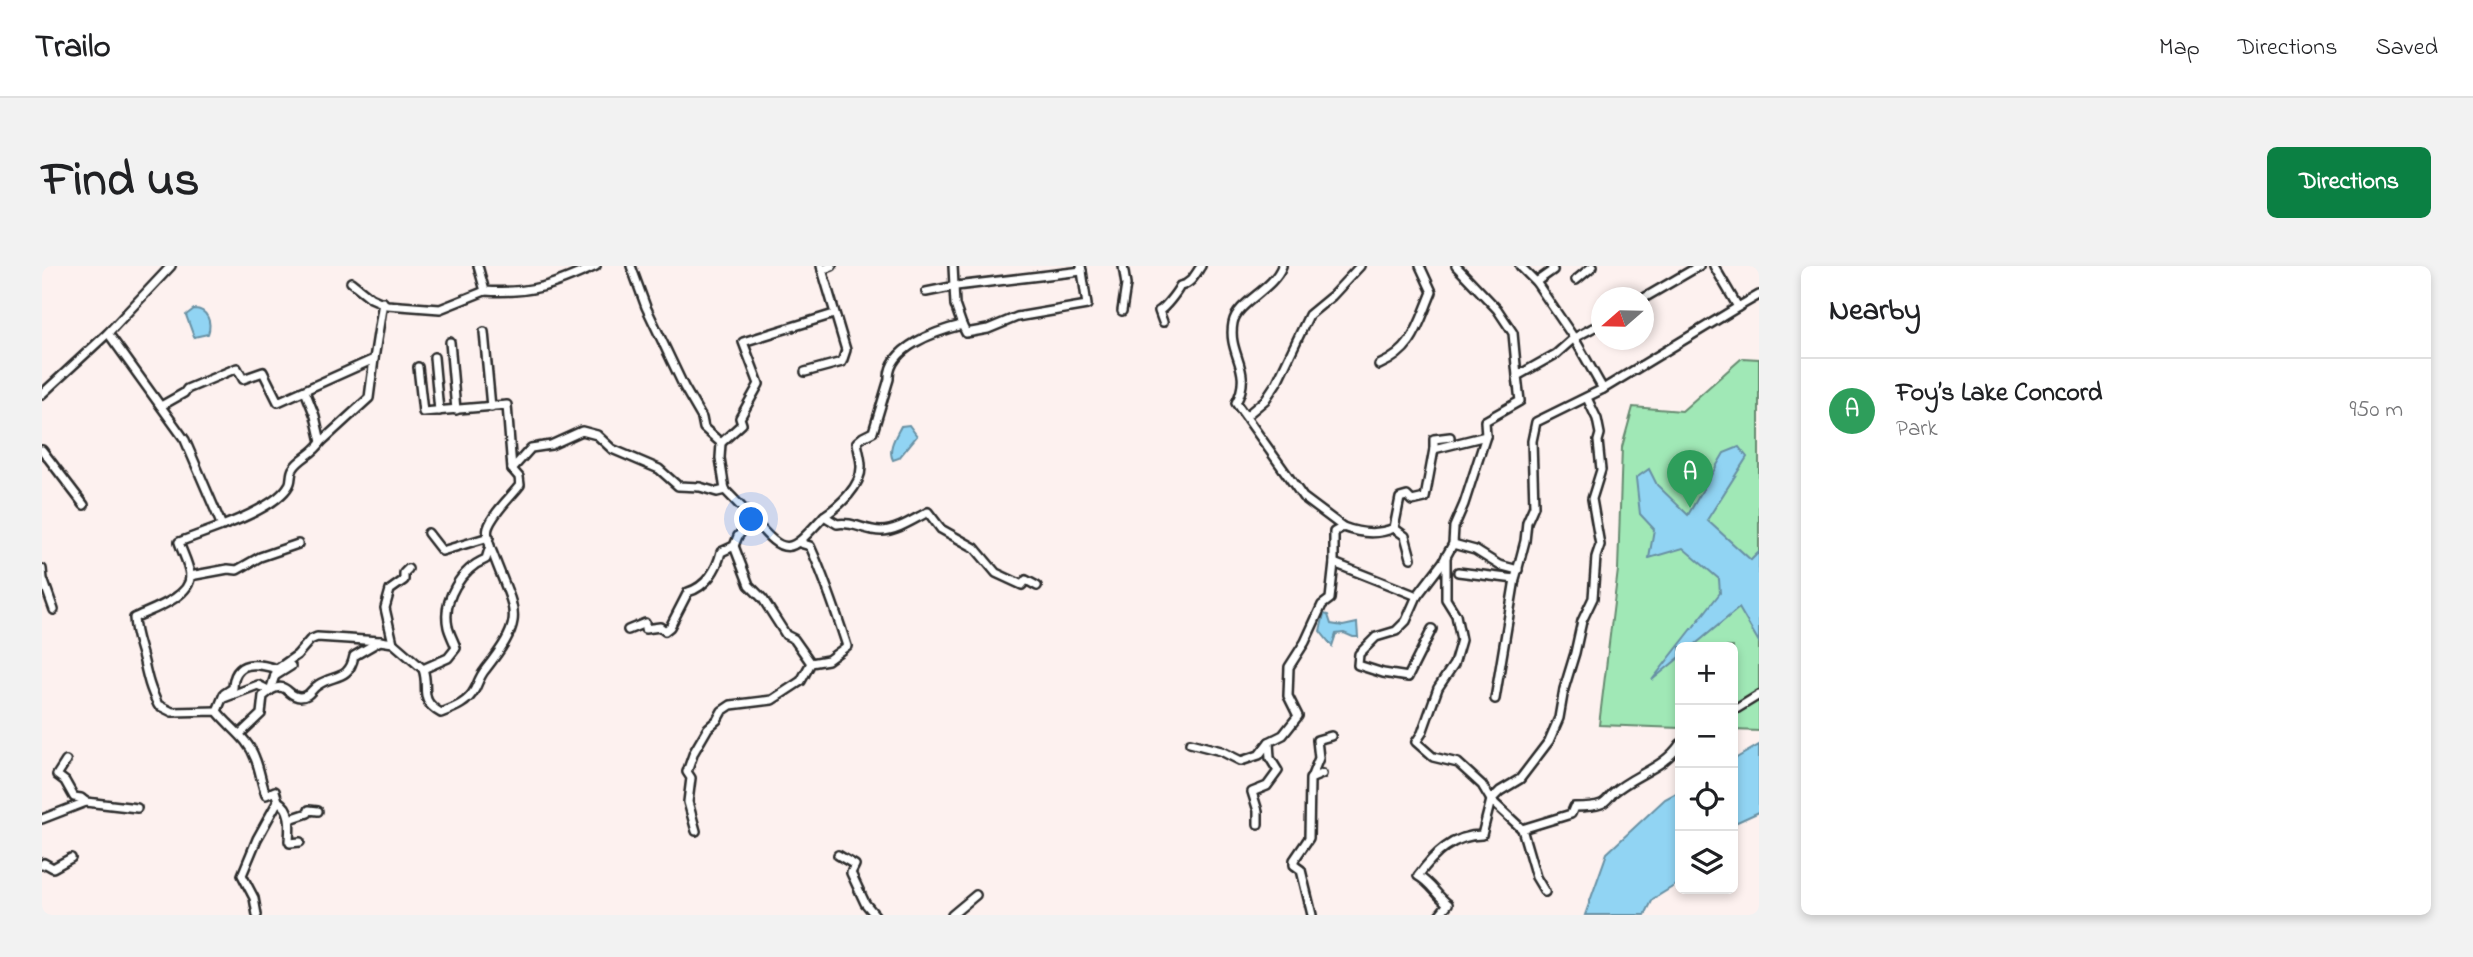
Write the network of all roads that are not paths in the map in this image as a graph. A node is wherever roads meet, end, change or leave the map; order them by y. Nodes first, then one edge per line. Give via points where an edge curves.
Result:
1 (172, 266) edge
2 (478, 266) edge
3 (596, 266) edge
4 (631, 266) edge
5 (832, 266) edge
6 (953, 266) edge
7 (1122, 266) edge
8 (1201, 266) edge
9 (1282, 266) edge
10 (1360, 266) edge
11 (1420, 266) edge
12 (1456, 266) edge
13 (1520, 266) edge
14 (1551, 266) edge
15 (1593, 266) edge
16 (1699, 266) edge
17 (1714, 266) edge
18 (822, 268) edge
19 (1082, 269) edge
20 (1576, 280) dead end
21 (351, 282) dead end
22 (1536, 282) junction
23 (956, 286) junction
24 (485, 290) junction
25 (926, 292) dead end
26 (1654, 292) edge
27 (1759, 295) edge
28 (383, 302) junction
29 (1738, 307) junction
30 (1122, 311) dead end
31 (834, 314) junction
32 (1163, 322) dead end
33 (962, 325) junction
34 (1591, 329) edge
35 (484, 332) dead end
36 (108, 333) junction
37 (1574, 338) junction
38 (450, 342) dead end
39 (434, 357) dead end
40 (374, 359) junction
41 (1379, 365) dead end
42 (418, 367) dead end
43 (805, 372) dead end
44 (1517, 376) junction
45 (1603, 389) junction
46 (305, 391) junction
47 (42, 394) edge
48 (1587, 397) junction
49 (161, 406) junction
50 (491, 407) junction
51 (456, 410) junction
52 (439, 411) junction
53 (1246, 416) junction
54 (1486, 436) junction
55 (1450, 437) dead end
56 (321, 442) junction
57 (721, 443) junction
58 (1434, 449) junction
59 (42, 450) edge
60 (512, 469) junction
61 (725, 491) junction
62 (85, 505) dead end
63 (824, 516) junction
64 (753, 519) junction
65 (222, 526) junction
66 (1342, 527) junction
67 (1394, 528) junction
68 (428, 533) dead end
69 (489, 537) junction
70 (800, 543) junction
71 (298, 544) dead end
72 (1452, 544) junction
73 (490, 546) junction
74 (734, 546) junction
75 (1446, 556) junction
76 (1411, 558) dead end
77 (1334, 563) junction
78 (42, 569) edge
79 (408, 569) dead end
80 (1518, 570) junction
81 (1458, 572) dead end
82 (190, 576) junction
83 (1515, 579) junction
84 (1037, 586) dead end
85 (1417, 596) junction
86 (54, 610) dead end
87 (1432, 629) dead end
88 (628, 630) dead end
89 (380, 641) junction
90 (393, 643) junction
91 (811, 663) junction
92 (291, 666) dead end
93 (423, 669) junction
94 (276, 675) junction
95 (258, 685) junction
96 (270, 691) junction
97 (1759, 695) edge
98 (222, 699) junction
99 (1495, 699) dead end
100 (1738, 708) edge
101 (217, 711) junction
102 (240, 734) junction
103 (1331, 736) dead end
104 (1269, 742) junction
105 (1190, 743) dead end
106 (1675, 752) edge
107 (66, 761) dead end
108 (1322, 775) dead end
109 (1310, 779) junction
110 (1491, 800) junction
111 (86, 802) junction
112 (278, 802) junction
113 (137, 808) dead end
114 (318, 811) dead end
115 (42, 819) edge
116 (290, 819) junction
117 (1258, 824) dead end
118 (1522, 829) junction
119 (696, 831) dead end
120 (300, 842) dead end
121 (838, 855) dead end
122 (71, 858) dead end
123 (42, 865) edge
124 (1545, 892) dead end
125 (976, 895) dead end
126 (257, 915) edge
127 (875, 915) edge
128 (952, 915) edge
129 (1312, 915) edge
130 (1439, 915) edge

1 - 36 street
2 - 24 street
3 - 24 street via 536,290
4 - 57 street via 684,387 705,428
5 - 18 street
6 - 23 street
7 - 30 street via 1126,285
8 - 32 street via 1159,310
9 - 53 street via 1274,281 1236,314 1232,326 1244,384 1236,403
10 - 53 street via 1309,315 1277,382
11 - 41 street via 1432,292 1410,343 1396,358
12 - 44 street via 1513,333
13 - 22 street
14 - 22 street via 1553,270
15 - 20 street
16 - 26 street
17 - 29 street
18 - 31 street
19 - 23 street
19 - 33 street via 1087,305 1017,317 966,333
21 - 28 street
22 - 37 street
23 - 25 street
23 - 33 street
24 - 28 street via 440,309
27 - 29 street
28 - 40 street
29 - 45 street
31 - 43 street via 846,350 842,362
31 - 57 street via 743,342 759,384 740,418 742,424
33 - 63 street via 936,331 901,351 888,374 873,432 858,442 860,473 837,508
34 - 37 street
35 - 50 street
36 - 47 street
36 - 49 street
37 - 44 street
37 - 45 street
38 - 51 street
39 - 52 street
40 - 46 street
40 - 56 street via 369,398
42 - 52 street via 422,411
44 - 54 street via 1520,401 1485,421
45 - 48 street
46 - 49 street via 276,402 264,372 243,379 235,368
46 - 56 street
48 - 80 street via 1536,422 1532,441 1534,506
48 - 110 street via 1600,434 1601,470 1592,499 1600,545 1593,598 1582,621 1559,718 1549,741 1520,779
49 - 65 street via 185,440
50 - 51 street
50 - 60 street via 507,405
51 - 52 street
53 - 66 street via 1303,497
54 - 58 street
54 - 72 street
55 - 58 street via 1434,439
56 - 65 street via 293,469 282,494
57 - 61 street
58 - 67 street via 1425,498 1400,498
59 - 62 street
60 - 61 street via 531,448 582,431 659,469 678,486
60 - 69 street via 520,485 487,530
61 - 64 street
63 - 70 street
63 - 84 street via 836,524 881,531 928,512 941,529 975,548 996,573
64 - 70 street via 774,543 788,547
64 - 74 street
65 - 82 street via 179,542
66 - 67 street via 1384,533
66 - 77 street via 1334,531
67 - 76 street via 1405,536
68 - 69 street via 442,551
69 - 73 street
70 - 91 street via 810,546 821,570 847,646 828,660
71 - 82 street via 237,570
72 - 75 street
72 - 80 street
73 - 93 street via 486,559 461,576 450,600 447,616 456,648 448,658
73 - 93 street via 513,604 507,642 482,673 474,693 461,705 441,713 426,700
74 - 88 street via 721,552 717,567 697,590 688,592 665,631 645,629 645,623
74 - 91 street via 749,585
75 - 85 street
75 - 110 street via 1446,599 1456,615 1461,640 1416,742 1433,757 1458,763
77 - 85 street
77 - 104 street via 1330,599 1322,605 1289,667 1288,696 1298,716 1283,735
78 - 86 street
79 - 90 street via 404,580 390,590 385,608
80 - 83 street
81 - 83 street
82 - 101 street via 187,587 173,600 134,618 135,638 146,681 158,705 172,712
83 - 99 street
85 - 87 street via 1406,621 1396,631 1376,637 1359,654 1358,665 1408,677
89 - 90 street
89 - 94 street via 310,640
89 - 96 street via 354,656 342,676 318,684 308,695 294,696 283,687
90 - 93 street
91 - 119 street via 801,681 772,700 731,705 708,728 687,772 691,778 688,802
92 - 94 street
94 - 95 street
94 - 96 street
94 - 98 street via 258,663 239,669 233,688
95 - 96 street
95 - 98 street
96 - 102 street via 263,696 261,714
97 - 100 street
98 - 101 street
101 - 102 street
102 - 112 street via 255,757 266,795 275,792
103 - 109 street via 1317,740 1319,758
104 - 105 street via 1259,755 1241,761
104 - 117 street via 1270,758 1278,771 1267,786 1252,792
106 - 118 street via 1602,804 1574,807 1571,814
107 - 111 street via 57,775 74,797
108 - 109 street
109 - 129 street via 1309,838 1294,865 1301,870
110 - 118 street
110 - 130 street via 1482,835 1468,835 1430,852 1418,876 1431,883 1448,904
111 - 113 street
111 - 115 street
112 - 116 street
112 - 126 street via 242,875
114 - 116 street
116 - 120 street via 289,841
118 - 124 street
121 - 127 street via 855,864 851,873 864,903
122 - 123 street via 53,868
125 - 128 street

